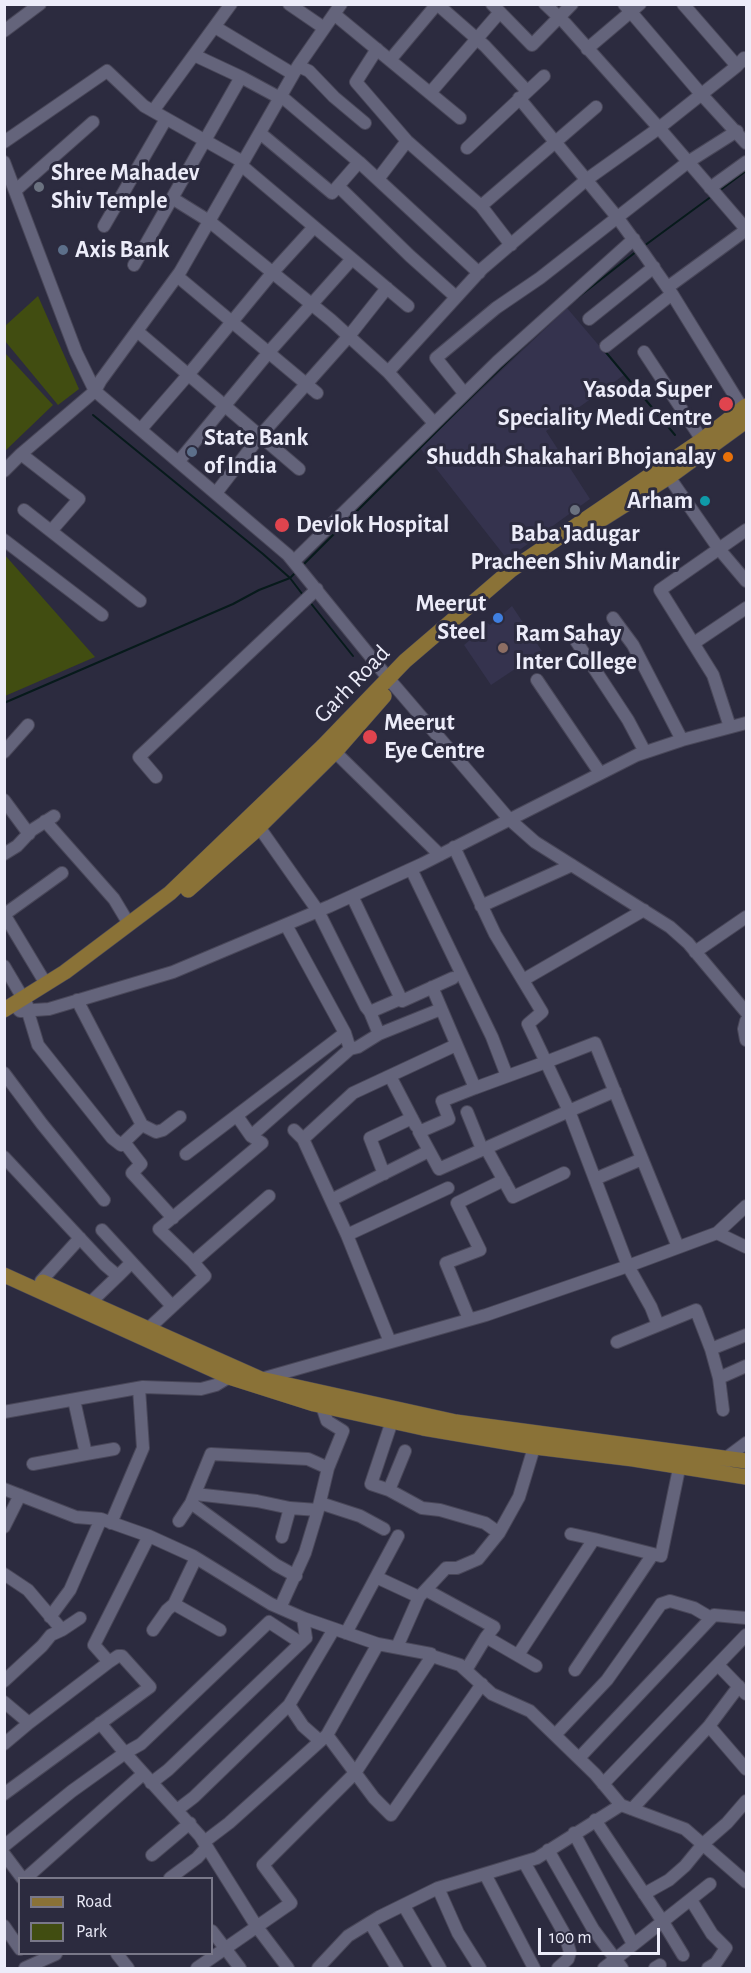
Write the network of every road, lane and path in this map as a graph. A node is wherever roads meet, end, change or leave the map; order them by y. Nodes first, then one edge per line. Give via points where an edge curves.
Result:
1 (40, 4) edge
2 (231, 4) edge
3 (289, 4) edge
4 (545, 4) edge
5 (572, 4) edge
6 (687, 6) edge
7 (632, 7) edge
8 (496, 8) edge
9 (337, 10) edge
10 (558, 17) junction
11 (215, 27) junction
12 (324, 28) junction
13 (4, 31) edge
14 (477, 39) junction
15 (587, 49) junction
16 (377, 50) junction
17 (194, 55) junction
18 (390, 60) junction
19 (742, 63) edge
20 (296, 70) junction
21 (544, 76) dead end
22 (241, 77) junction
23 (430, 93) junction
24 (523, 94) junction
25 (700, 94) junction
26 (280, 97) junction
27 (596, 107) dead end
28 (153, 111) junction
29 (166, 118) junction
30 (460, 118) dead end
31 (93, 122) dead end
32 (365, 123) dead end
33 (659, 128) junction
34 (737, 131) junction
35 (260, 133) junction
36 (205, 141) junction
37 (407, 141) junction
38 (554, 141) junction
39 (4, 142) edge
40 (747, 143) edge
41 (467, 148) dead end
42 (4, 162) edge
43 (359, 162) junction
44 (688, 162) junction
45 (747, 162) edge
46 (242, 164) junction
47 (378, 179) junction
48 (586, 180) junction
49 (11, 184) edge
50 (338, 186) junction
51 (711, 189) junction
52 (172, 198) junction
53 (481, 206) junction
54 (617, 217) junction
55 (209, 221) junction
56 (104, 226) dead end
57 (314, 227) junction
58 (746, 228) edge
59 (511, 245) junction
60 (638, 246) junction
61 (352, 260) junction
62 (134, 265) dead end
63 (654, 267) junction
64 (273, 272) junction
65 (479, 273) junction
66 (177, 276) junction
67 (387, 288) junction
68 (670, 290) junction
69 (456, 297) junction
70 (313, 305) junction
71 (408, 306) dead end
72 (589, 319) dead end
73 (232, 321) junction
74 (137, 331) junction
75 (349, 336) junction
76 (606, 346) dead end
77 (269, 352) junction
78 (644, 352) dead end
79 (388, 372) junction
80 (188, 375) junction
81 (306, 383) junction
82 (95, 391) junction
83 (316, 393) dead end
84 (464, 393) junction
85 (226, 406) junction
86 (746, 412) edge
87 (434, 423) junction
88 (141, 429) junction
89 (260, 436) junction
90 (702, 440) junction
91 (21, 454) junction
92 (179, 461) junction
93 (299, 469) dead end
94 (4, 471) edge
95 (666, 471) junction
96 (216, 493) junction
97 (24, 510) dead end
98 (747, 530) edge
99 (51, 531) junction
100 (4, 540) edge
101 (719, 549) junction
102 (294, 561) junction
103 (747, 581) edge
104 (317, 589) junction
105 (140, 601) dead end
106 (747, 608) edge
107 (102, 615) dead end
108 (613, 618) dead end
109 (576, 640) dead end
110 (694, 643) junction
111 (537, 680) dead end
112 (392, 681) junction
113 (747, 723) edge
114 (28, 725) dead end
115 (730, 727) junction
116 (682, 740) junction
117 (331, 748) junction
118 (4, 752) edge
119 (645, 752) junction
120 (600, 774) junction
121 (156, 777) dead end
122 (4, 800) edge
123 (509, 819) junction
124 (259, 827) junction
125 (29, 834) junction
126 (454, 847) junction
127 (4, 854) edge
128 (440, 855) junction
129 (572, 865) junction
130 (205, 869) junction
131 (411, 869) junction
132 (62, 873) dead end
133 (175, 895) junction
134 (352, 896) junction
135 (482, 906) junction
136 (644, 910) junction
137 (318, 911) junction
138 (5, 914) edge
139 (747, 917) edge
140 (129, 924) junction
141 (286, 925) junction
142 (111, 943) junction
143 (695, 952) junction
144 (4, 966) edge
145 (453, 978) dead end
146 (522, 980) junction
147 (45, 984) junction
148 (432, 987) junction
149 (77, 1000) junction
150 (402, 1001) junction
151 (20, 1007) edge
152 (441, 1010) junction
153 (370, 1012) junction
154 (747, 1012) edge
155 (4, 1021) edge
156 (747, 1021) edge
157 (345, 1033) junction
158 (379, 1034) junction
159 (747, 1041) edge
160 (456, 1045) junction
161 (350, 1048) junction
162 (546, 1062) junction
163 (4, 1073) edge
164 (390, 1076) junction
165 (507, 1076) junction
166 (475, 1088) junction
167 (615, 1092) junction
168 (569, 1111) junction
169 (467, 1112) dead end
170 (237, 1116) junction
171 (180, 1117) dead end
172 (412, 1118) junction
173 (142, 1125) junction
174 (419, 1132) junction
175 (251, 1136) junction
176 (124, 1142) junction
177 (486, 1148) junction
178 (429, 1151) junction
179 (186, 1154) dead end
180 (4, 1157) edge
181 (642, 1159) junction
182 (439, 1169) junction
183 (564, 1173) dead end
184 (384, 1174) junction
185 (595, 1179) junction
186 (504, 1180) junction
187 (448, 1188) junction
188 (269, 1196) dead end
189 (104, 1200) dead end
190 (331, 1200) junction
191 (457, 1203) junction
192 (747, 1206) edge
193 (173, 1218) junction
194 (102, 1230) dead end
195 (717, 1233) junction
196 (347, 1235) junction
197 (80, 1238) junction
198 (678, 1247) junction
199 (747, 1247) edge
200 (193, 1262) junction
201 (131, 1263) junction
202 (4, 1265) edge
203 (628, 1266) junction
204 (4, 1275) edge
205 (118, 1276) junction
206 (38, 1285) junction
207 (91, 1302) junction
208 (172, 1306) junction
209 (469, 1319) junction
210 (658, 1325) junction
211 (149, 1328) junction
212 (747, 1335) edge
213 (390, 1342) junction
214 (617, 1342) dead end
215 (711, 1349) junction
216 (747, 1366) edge
217 (231, 1372) junction
218 (719, 1378) junction
219 (258, 1383) junction
220 (139, 1388) junction
221 (74, 1400) junction
222 (322, 1406) junction
223 (723, 1410) dead end
224 (4, 1412) edge
225 (386, 1415) junction
226 (537, 1440) junction
227 (747, 1443) edge
228 (114, 1449) dead end
229 (405, 1451) dead end
230 (87, 1454) junction
231 (726, 1458) junction
232 (681, 1460) junction
233 (747, 1461) edge
234 (33, 1464) dead end
235 (328, 1468) junction
236 (724, 1474) junction
237 (747, 1477) edge
238 (4, 1489) edge
239 (389, 1490) junction
240 (20, 1495) junction
241 (193, 1498) junction
242 (319, 1507) junction
243 (290, 1508) junction
244 (106, 1521) junction
245 (178, 1521) dead end
246 (4, 1527) edge
247 (384, 1529) dead end
248 (499, 1533) junction
249 (572, 1534) dead end
250 (149, 1536) junction
251 (398, 1536) dead end
252 (282, 1537) dead end
253 (594, 1539) junction
254 (653, 1554) junction
255 (196, 1558) junction
256 (4, 1574) edge
257 (296, 1576) junction
258 (376, 1577) junction
259 (422, 1593) junction
260 (174, 1604) junction
261 (280, 1608) junction
262 (50, 1617) junction
263 (80, 1618) dead end
264 (303, 1618) junction
265 (711, 1618) junction
266 (747, 1618) edge
267 (62, 1630) junction
268 (153, 1630) dead end
269 (220, 1630) dead end
270 (340, 1631) junction
271 (486, 1637) junction
272 (301, 1643) junction
273 (744, 1643) edge
274 (378, 1644) junction
275 (397, 1647) junction
276 (518, 1655) junction
277 (432, 1656) junction
278 (109, 1662) junction
279 (718, 1665) junction
280 (536, 1666) dead end
281 (466, 1670) junction
282 (575, 1671) dead end
283 (4, 1682) edge
284 (482, 1684) junction
285 (743, 1690) edge
286 (4, 1702) edge
287 (289, 1705) junction
288 (29, 1723) junction
289 (100, 1723) junction
290 (709, 1726) junction
291 (555, 1735) junction
292 (323, 1738) junction
293 (4, 1744) edge
294 (125, 1753) junction
295 (579, 1758) junction
296 (747, 1768) edge
297 (355, 1773) junction
298 (147, 1778) junction
299 (603, 1784) junction
300 (4, 1794) edge
301 (746, 1804) edge
302 (627, 1807) junction
303 (177, 1810) junction
304 (595, 1820) junction
305 (190, 1823) junction
306 (574, 1833) junction
307 (703, 1844) junction
308 (206, 1845) junction
309 (4, 1846) edge
310 (548, 1850) junction
311 (4, 1854) edge
312 (152, 1855) dead end
313 (524, 1862) junction
314 (486, 1874) junction
315 (23, 1877) edge
316 (25, 1877) edge
317 (172, 1877) edge
318 (747, 1882) edge
319 (710, 1884) dead end
320 (438, 1888) junction
321 (644, 1894) junction
322 (692, 1899) junction
323 (404, 1906) junction
324 (663, 1922) junction
325 (370, 1923) junction
326 (4, 1926) edge
327 (257, 1927) junction
328 (213, 1932) edge
329 (633, 1944) junction
330 (18, 1946) edge
331 (225, 1949) junction
332 (53, 1955) edge
333 (118, 1955) edge
334 (683, 1955) dead end
335 (619, 1964) edge
336 (28, 1967) edge
337 (715, 1967) edge
338 (128, 1968) edge
339 (197, 1968) edge
340 (240, 1968) edge
341 (288, 1968) edge
342 (318, 1968) edge
343 (397, 1968) edge
344 (440, 1968) edge
345 (480, 1968) edge
346 (534, 1968) edge
347 (558, 1968) edge
348 (604, 1968) edge

1 - 13 street
2 - 11 street
3 - 12 street
4 - 10 street
5 - 10 street
6 - 19 street
7 - 15 street
7 - 25 street
8 - 10 street via 532,45
8 - 14 street
9 - 12 street
9 - 16 street
10 - 15 street
11 - 17 street
11 - 20 street
12 - 20 street
14 - 18 street via 437,4
14 - 23 street
14 - 24 street
15 - 33 street
16 - 18 street
16 - 37 street via 356,82
17 - 22 street
17 - 28 street
18 - 23 street
19 - 25 street
20 - 26 street
20 - 32 street via 309,71
21 - 24 street
22 - 26 street
22 - 36 street
23 - 30 street
24 - 38 street
24 - 41 street
25 - 33 street
25 - 34 street
26 - 35 street
26 - 43 street
27 - 38 street
28 - 29 street
28 - 39 street via 107,71
29 - 36 street
29 - 56 street
31 - 49 street
33 - 44 street
33 - 48 street
34 - 40 street
34 - 44 street
35 - 46 street
35 - 50 street via 332,193
36 - 46 street
36 - 52 street
37 - 47 street
37 - 53 street
38 - 48 street
38 - 53 street
42 - 49 street
43 - 47 street
43 - 50 street
44 - 51 street
44 - 54 street
45 - 51 street
46 - 55 street
46 - 57 street
47 - 65 street
48 - 54 street
48 - 59 street
49 - 82 street
50 - 69 street
51 - 58 street
52 - 55 street
52 - 62 street
53 - 59 street
54 - 60 street
54 - 84 street via 436,358
55 - 64 street
55 - 66 street
57 - 61 street
57 - 64 street
58 - 68 street
59 - 65 street
60 - 63 street
60 - 84 street
61 - 67 street
61 - 70 street
63 - 68 street
63 - 72 street
64 - 70 street
64 - 73 street
65 - 69 street
66 - 73 street
66 - 74 street
67 - 71 street
67 - 75 street
68 - 76 street
68 - 86 street
69 - 79 street
70 - 75 street
70 - 77 street
73 - 77 street
73 - 80 street
74 - 80 street
74 - 82 street
75 - 79 street
75 - 81 street
77 - 81 street
77 - 85 street
78 - 90 street
79 - 87 street
80 - 85 street
80 - 88 street
81 - 83 street
81 - 89 street
82 - 88 street
82 - 91 street
84 - 87 street
85 - 89 street
85 - 92 street
86 - 90 main road, Garh Road
86 - 95 main road, Garh Road
87 - 102 street
88 - 92 street
89 - 93 street
89 - 96 street
90 - 95 main road, Garh Road
91 - 94 street
91 - 99 street via 79,499
92 - 96 street
95 - 101 street
95 - 112 main road, Garh Road via 514,574
96 - 102 street
97 - 99 street
98 - 101 street
99 - 105 street
100 - 107 street
101 - 103 street
101 - 110 street via 660,590
102 - 104 street
104 - 112 street
104 - 121 street via 139,757
106 - 110 street
108 - 116 street via 633,645
109 - 119 street
110 - 115 street via 713,675
111 - 120 street
112 - 117 main road, Garh Road
112 - 123 street
113 - 115 street
114 - 118 street
115 - 116 street
116 - 119 street
117 - 124 main road, Garh Road
117 - 128 street
117 - 130 main road, Garh Road
119 - 120 street
120 - 123 street
122 - 125 street
123 - 126 street
123 - 129 street via 535,842
124 - 130 main road, Garh Road
124 - 137 street
125 - 127 street
125 - 140 street via 50,819 114,899
126 - 128 street
126 - 135 street
128 - 131 street
129 - 135 street
129 - 136 street
130 - 133 main road, Garh Road
131 - 134 street
131 - 165 street
132 - 138 street
133 - 140 main road, Garh Road
133 - 142 main road, Garh Road
134 - 137 street
134 - 150 street
135 - 146 street
136 - 143 street via 670,927
136 - 146 street
137 - 141 street
137 - 153 street
138 - 147 street
139 - 143 street
140 - 142 main road, Garh Road
141 - 149 street via 173,972
141 - 157 street
142 - 147 main road, Garh Road
142 - 151 main road, Garh Road
143 - 154 street
144 - 151 street
145 - 148 street
146 - 162 street via 542,1012 528,1024
147 - 151 main road, Garh Road
148 - 150 street
148 - 152 street
149 - 151 street via 49,1009
149 - 173 street
150 - 153 street
151 - 155 main road, Garh Road
151 - 176 street via 38,1045 112,1138
152 - 158 street
152 - 160 street
153 - 158 street
156 - 159 street
157 - 161 street
157 - 170 street
158 - 161 street
160 - 164 street
160 - 166 street
161 - 175 street
162 - 165 street
162 - 167 street via 595,1043
162 - 168 street
163 - 189 street
164 - 172 street
164 - 190 street via 354,1093 298,1134
165 - 166 street
166 - 174 street via 442,1101 449,1119
167 - 168 street
167 - 181 street
168 - 177 street
168 - 185 street
169 - 177 street via 482,1149
170 - 175 street
170 - 179 street
171 - 173 street via 156,1132
172 - 174 street
172 - 184 street via 370,1138
173 - 176 street
174 - 178 street
175 - 193 street via 262,1143
176 - 193 street via 141,1164 132,1173
177 - 182 street
177 - 186 street
178 - 182 street
178 - 184 street
180 - 197 street
181 - 185 street
181 - 198 street
182 - 187 street
183 - 186 street via 513,1197
184 - 190 street
185 - 203 street
186 - 191 street
187 - 191 street
187 - 196 street
188 - 200 street
190 - 196 street
191 - 209 street via 480,1250 446,1263
192 - 195 street
193 - 200 street via 159,1229
194 - 201 street
195 - 198 street
195 - 199 street
196 - 213 street
197 - 205 street
197 - 206 street
198 - 203 street
200 - 208 street via 205,1276
201 - 205 street
201 - 208 street
202 - 206 main road
203 - 209 street
203 - 210 street
204 - 206 main road
205 - 207 street
206 - 207 main road
206 - 217 main road
207 - 211 main road
208 - 211 street
209 - 213 street
210 - 214 street
210 - 215 street via 696,1310
211 - 217 main road
212 - 215 street
213 - 219 street
215 - 218 street
216 - 218 street
217 - 219 main road
217 - 220 street via 216,1385 201,1389
218 - 223 street
219 - 222 main road
219 - 225 main road
220 - 221 street
220 - 244 street via 143,1448
221 - 224 street
221 - 230 street
222 - 225 main road
222 - 235 street via 327,1421 343,1431
225 - 226 main road via 456,1422
225 - 239 street via 371,1484
226 - 232 main road
226 - 248 street via 519,1497
227 - 231 street
228 - 230 street
229 - 239 street
230 - 234 street
231 - 232 main road
231 - 233 main road
231 - 236 street
232 - 236 main road
232 - 254 street via 661,1556
235 - 241 street via 308,1459 211,1454
235 - 242 street
236 - 237 main road
238 - 240 street
239 - 248 street via 422,1508 485,1523
240 - 244 street via 76,1516
240 - 246 street
241 - 243 street via 257,1501
241 - 245 street
241 - 257 street via 276,1565
242 - 243 street
242 - 247 street via 360,1516
242 - 257 street
243 - 252 street
244 - 250 street
244 - 262 street via 70,1590
248 - 259 street via 478,1559 446,1568
249 - 253 street
250 - 255 street
250 - 278 street via 94,1645
251 - 258 street
253 - 254 street
253 - 276 street
254 - 282 street
255 - 260 street
255 - 261 street
256 - 262 street via 28,1590
257 - 261 street
258 - 259 street
258 - 270 street
259 - 271 street via 494,1627
259 - 275 street
260 - 268 street
260 - 269 street
261 - 264 street
262 - 267 street
263 - 267 street
264 - 270 street
264 - 272 street via 306,1638
265 - 266 street
265 - 291 street via 694,1608 670,1602 661,1604 607,1680
265 - 295 street
267 - 283 street via 51,1635
270 - 274 street
270 - 287 street
271 - 276 street
271 - 281 street
272 - 294 street via 269,1622 141,1744
272 - 298 street via 168,1770
273 - 279 street
274 - 275 street
274 - 292 street
275 - 277 street
276 - 280 street
277 - 281 street
277 - 297 street
278 - 288 street
278 - 289 street via 122,1656 150,1686
279 - 285 street
279 - 299 street
281 - 284 street
284 - 291 street via 492,1694 530,1712
284 - 297 street via 391,1815
285 - 290 street
286 - 288 street
287 - 292 street via 303,1726
287 - 303 street
288 - 293 street
289 - 294 street
289 - 300 street
290 - 296 street
290 - 302 street
291 - 295 street
292 - 297 street
292 - 308 street
294 - 298 street
294 - 309 street
295 - 299 street
297 - 327 street via 263,1865 291,1903
298 - 303 street
298 - 316 street
299 - 302 street
301 - 307 street
302 - 304 street
302 - 307 street via 685,1828
303 - 305 street
304 - 306 street
304 - 321 street
305 - 308 street
305 - 312 street
306 - 310 street
306 - 329 street
307 - 318 street
307 - 321 street via 669,1880
308 - 317 street via 197,1858
308 - 327 street
310 - 313 street
310 - 335 street via 593,1929
311 - 315 street
313 - 314 street
313 - 347 street via 565,1935 570,1952
314 - 320 street
314 - 346 street
319 - 322 street
320 - 323 street
320 - 345 street via 458,1933
321 - 324 street
322 - 324 street
322 - 337 street via 712,1934 726,1947
323 - 325 street
323 - 344 street
324 - 329 street
324 - 334 street
325 - 342 street via 348,1936
325 - 343 street
326 - 330 street
327 - 331 street
327 - 341 street
328 - 331 street
329 - 335 street
331 - 339 street
331 - 340 street
332 - 336 street
333 - 338 street
335 - 348 street

